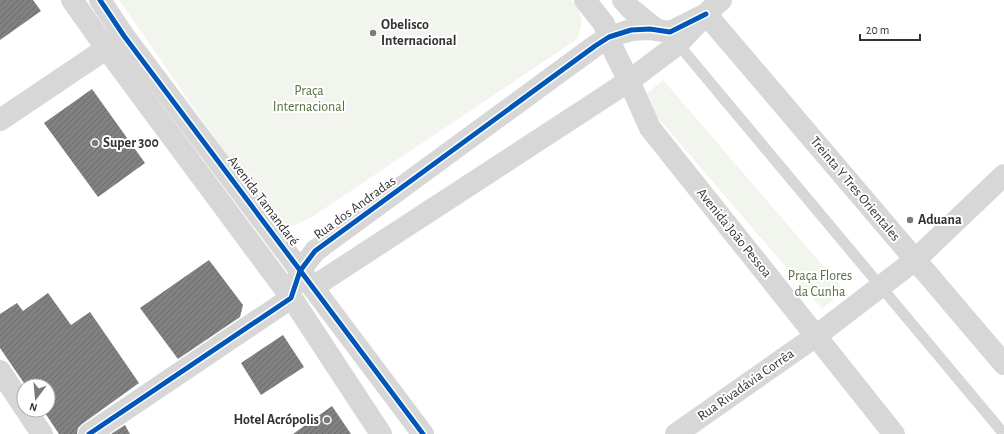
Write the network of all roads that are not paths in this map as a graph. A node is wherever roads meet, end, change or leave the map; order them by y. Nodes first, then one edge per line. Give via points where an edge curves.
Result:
1 (72, 0) edge
2 (100, 0) edge
3 (585, 0) edge
4 (623, 0) edge
5 (713, 7) edge
6 (124, 36) junction
7 (609, 37) junction
8 (664, 45) junction
9 (106, 48) junction
10 (619, 62) junction
11 (630, 81) junction
12 (0, 120) edge
13 (1004, 175) edge
14 (915, 260) junction
15 (307, 279) junction
16 (881, 287) junction
17 (292, 298) junction
18 (816, 336) junction
19 (1004, 364) edge
20 (0, 371) edge
21 (16, 395) edge
22 (31, 418) edge
23 (42, 434) edge
24 (89, 434) edge
25 (381, 434) edge
26 (423, 434) edge
27 (676, 434) edge
28 (894, 434) edge
29 (1004, 434) edge

1 - 9 street
2 - 6 street, Avenida Tamandaré
3 - 7 street via 604,24
4 - 8 street
5 - 8 street
5 - 14 street, Treinta Y Tres Orientales
6 - 9 street
6 - 15 street, Avenida Tamandaré
7 - 8 street, Rua dos Andradas via 631,30 650,29
7 - 10 street
7 - 15 street, Rua dos Andradas via 315,251
8 - 10 street via 632,66
8 - 11 street
8 - 16 lane
9 - 12 street
9 - 17 street
10 - 11 street
11 - 15 street
11 - 18 street, Avenida João Pessoa via 650,128
13 - 14 street, Rua Rivadávia Corrêa
14 - 16 street, Rua Rivadávia Corrêa
14 - 19 street, Treinta Y Tres Orientales
15 - 17 street, Rua dos Andradas
15 - 26 street, Avenida Tamandaré
16 - 18 street, Rua Rivadávia Corrêa
16 - 29 lane
17 - 24 street
17 - 25 street
18 - 27 street, Rua Rivadávia Corrêa
18 - 28 street, Avenida João Pessoa
20 - 21 street
22 - 23 street

